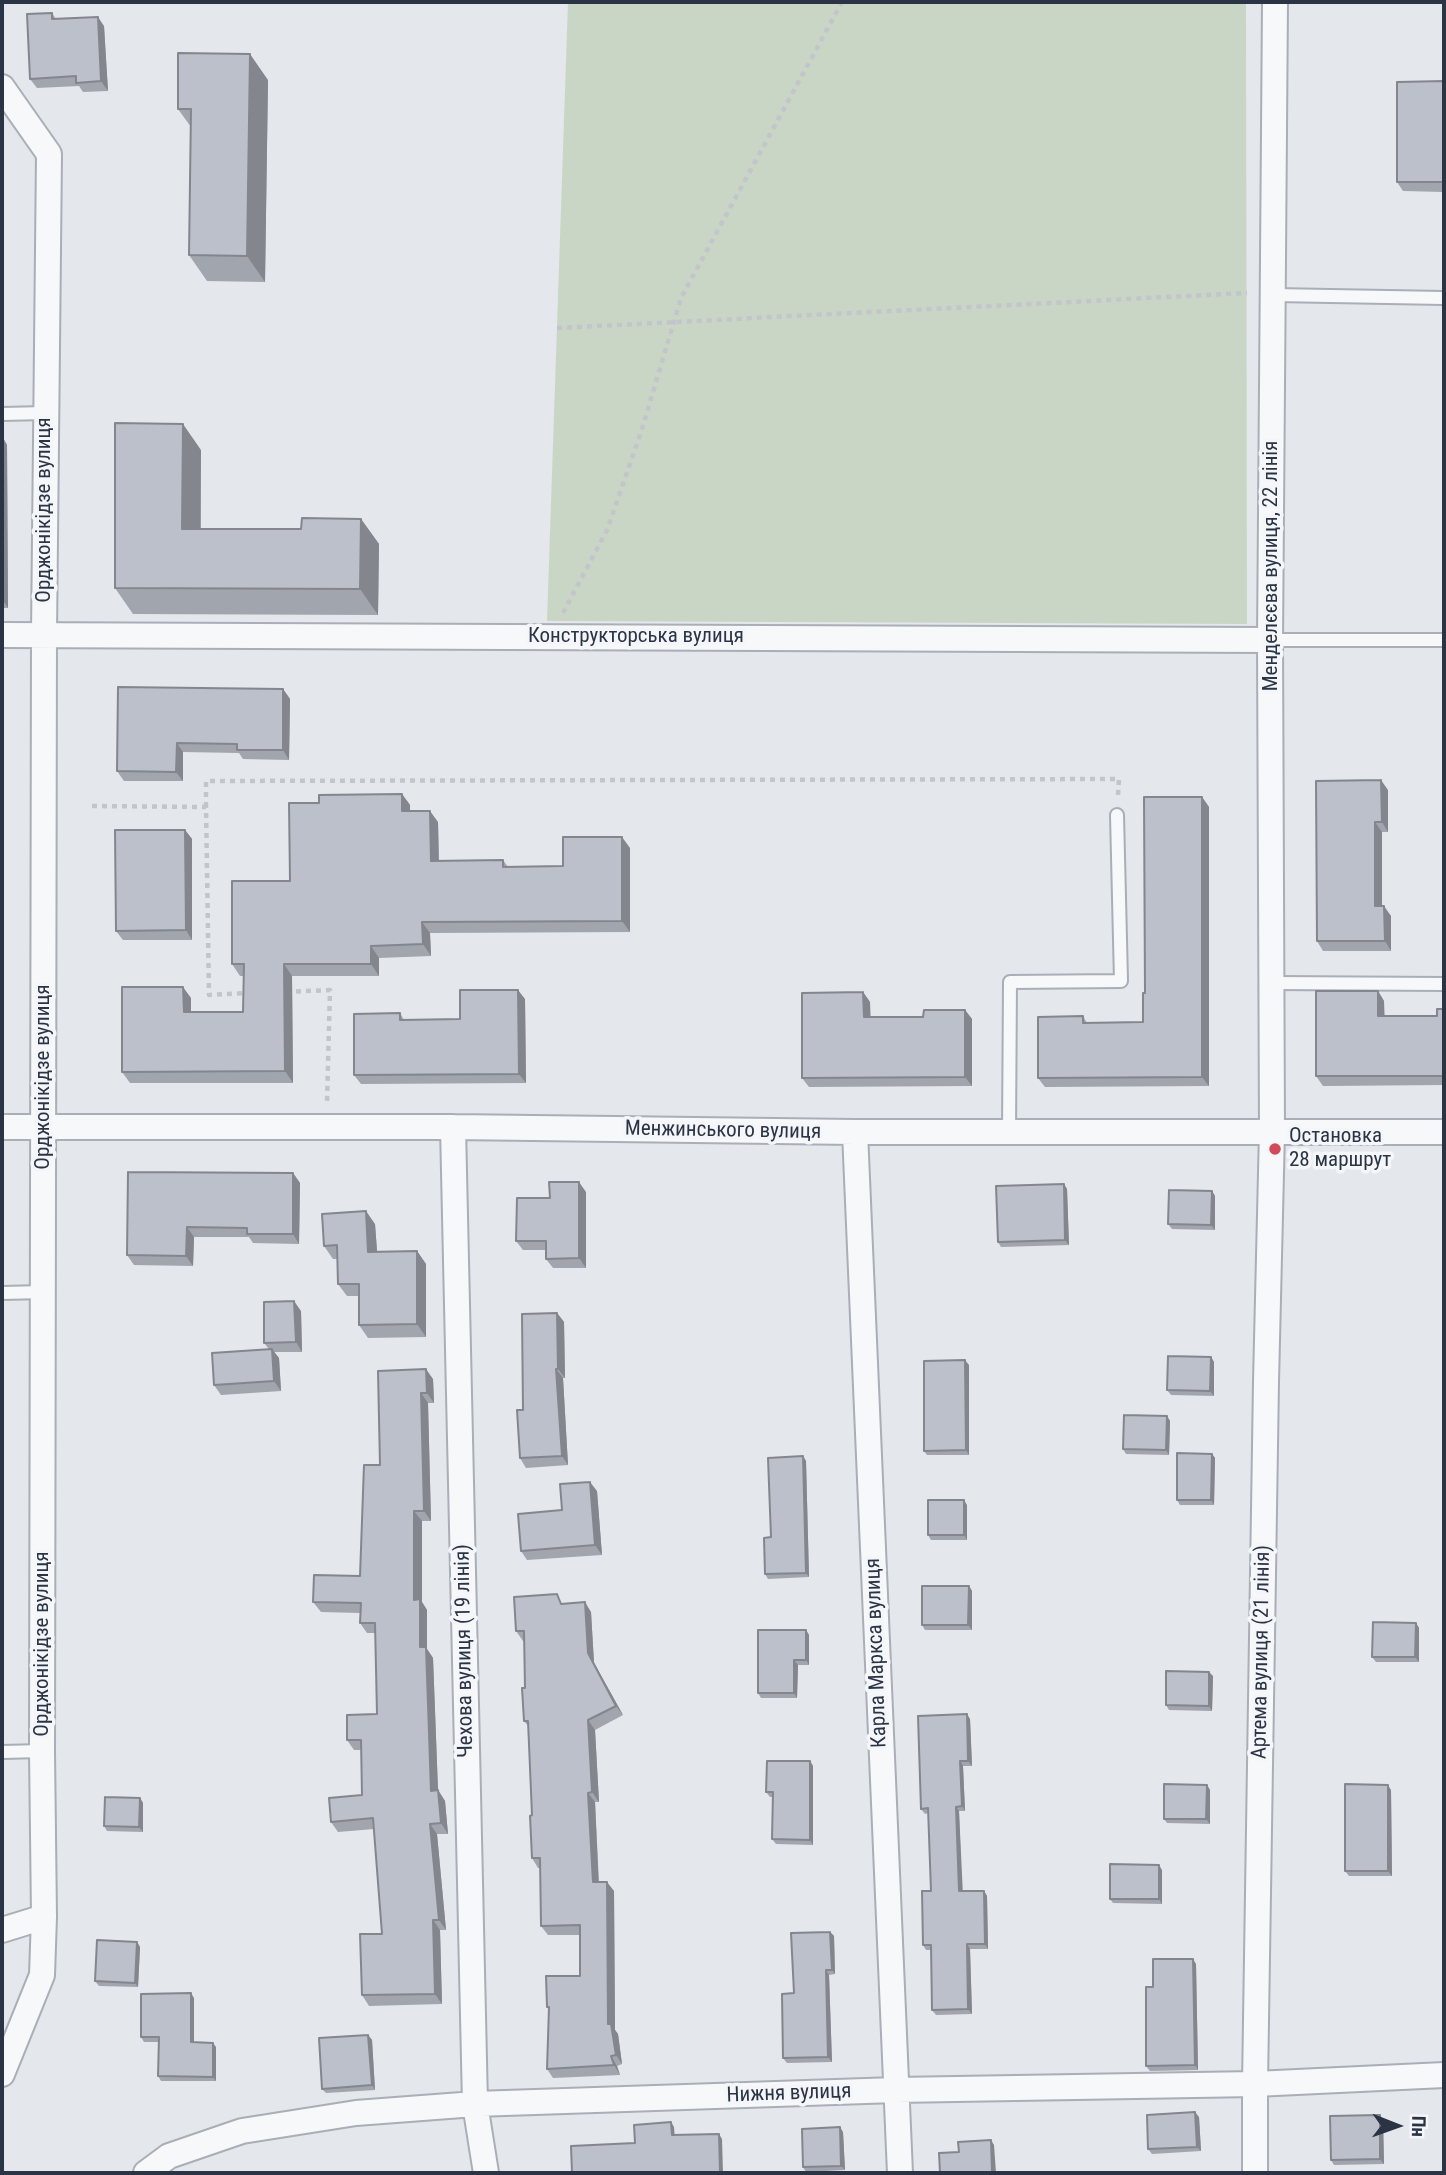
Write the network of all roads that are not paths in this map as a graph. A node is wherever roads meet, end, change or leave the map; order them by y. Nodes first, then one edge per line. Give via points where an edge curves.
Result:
1 (1275, 2) edge
2 (2, 88) edge
3 (1274, 295) junction
4 (1444, 298) edge
5 (2, 414) edge
6 (46, 414) junction
7 (44, 634) junction
8 (2, 635) edge
9 (1270, 640) junction
10 (1444, 640) edge
11 (1117, 815) road end
12 (1272, 983) junction
13 (1444, 984) edge
14 (2, 1127) edge
15 (43, 1127) junction
16 (453, 1127) junction
17 (1272, 1131) junction
18 (855, 1132) junction
19 (1009, 1132) junction
20 (1444, 1132) edge
21 (44, 1292) junction
22 (2, 1293) edge
23 (42, 1751) junction
24 (2, 1752) edge
25 (44, 1917) junction
26 (2, 1930) edge
27 (2, 2074) edge
28 (1444, 2075) edge
29 (1255, 2084) junction
30 (896, 2090) junction
31 (475, 2104) junction
32 (146, 2173) edge
33 (486, 2173) edge
34 (900, 2173) edge
35 (1255, 2173) edge

1 - 3 street, Менделєєва вулиця, 22 лінія
2 - 6 street, Орджонікідзе вулиця via 49,154
3 - 4 lane
3 - 9 street, Менделєєва вулиця, 22 лінія
5 - 6 lane
6 - 7 street, Орджонікідзе вулиця
7 - 8 street, Конструкторська вулиця
7 - 9 street, Конструкторська вулиця
7 - 15 street, Орджонікідзе вулиця
9 - 10 lane
9 - 12 street, Менделєєва вулиця, 22 лінія
11 - 19 lane via 1121,981 1010,982
12 - 13 lane
12 - 17 street, Менделєєва вулиця, 22 лінія
14 - 15 street, Менжинського вулиця
15 - 16 street, Менжинського вулиця
15 - 21 street, Орджонікідзе вулиця
16 - 18 street, Менжинського вулиця
16 - 31 street, Чехова вулиця (19 лiнiя)
17 - 19 street, Менжинського вулиця
17 - 20 street, Менжинського вулиця
17 - 29 street, Артема вулиця (21 лiнiя)
18 - 19 street, Менжинського вулиця
18 - 30 street, Карла Маркса вулиця
21 - 22 lane
21 - 23 street, Орджонікідзе вулиця
23 - 24 lane
23 - 25 street, Орджонікідзе вулиця
25 - 26 street
25 - 27 street, Орджонікідзе вулиця via 42,1975
28 - 29 street, Нижня вулиця
29 - 30 street, Нижня вулиця
29 - 35 street, Артема вулиця (21 лiнiя)
30 - 31 street, Нижня вулиця
30 - 34 street, Карла Маркса вулиця
31 - 32 street, Нижня вулиця via 356,2113 242,2131 169,2156
31 - 33 street, Чехова вулиця (19 лiнiя)

